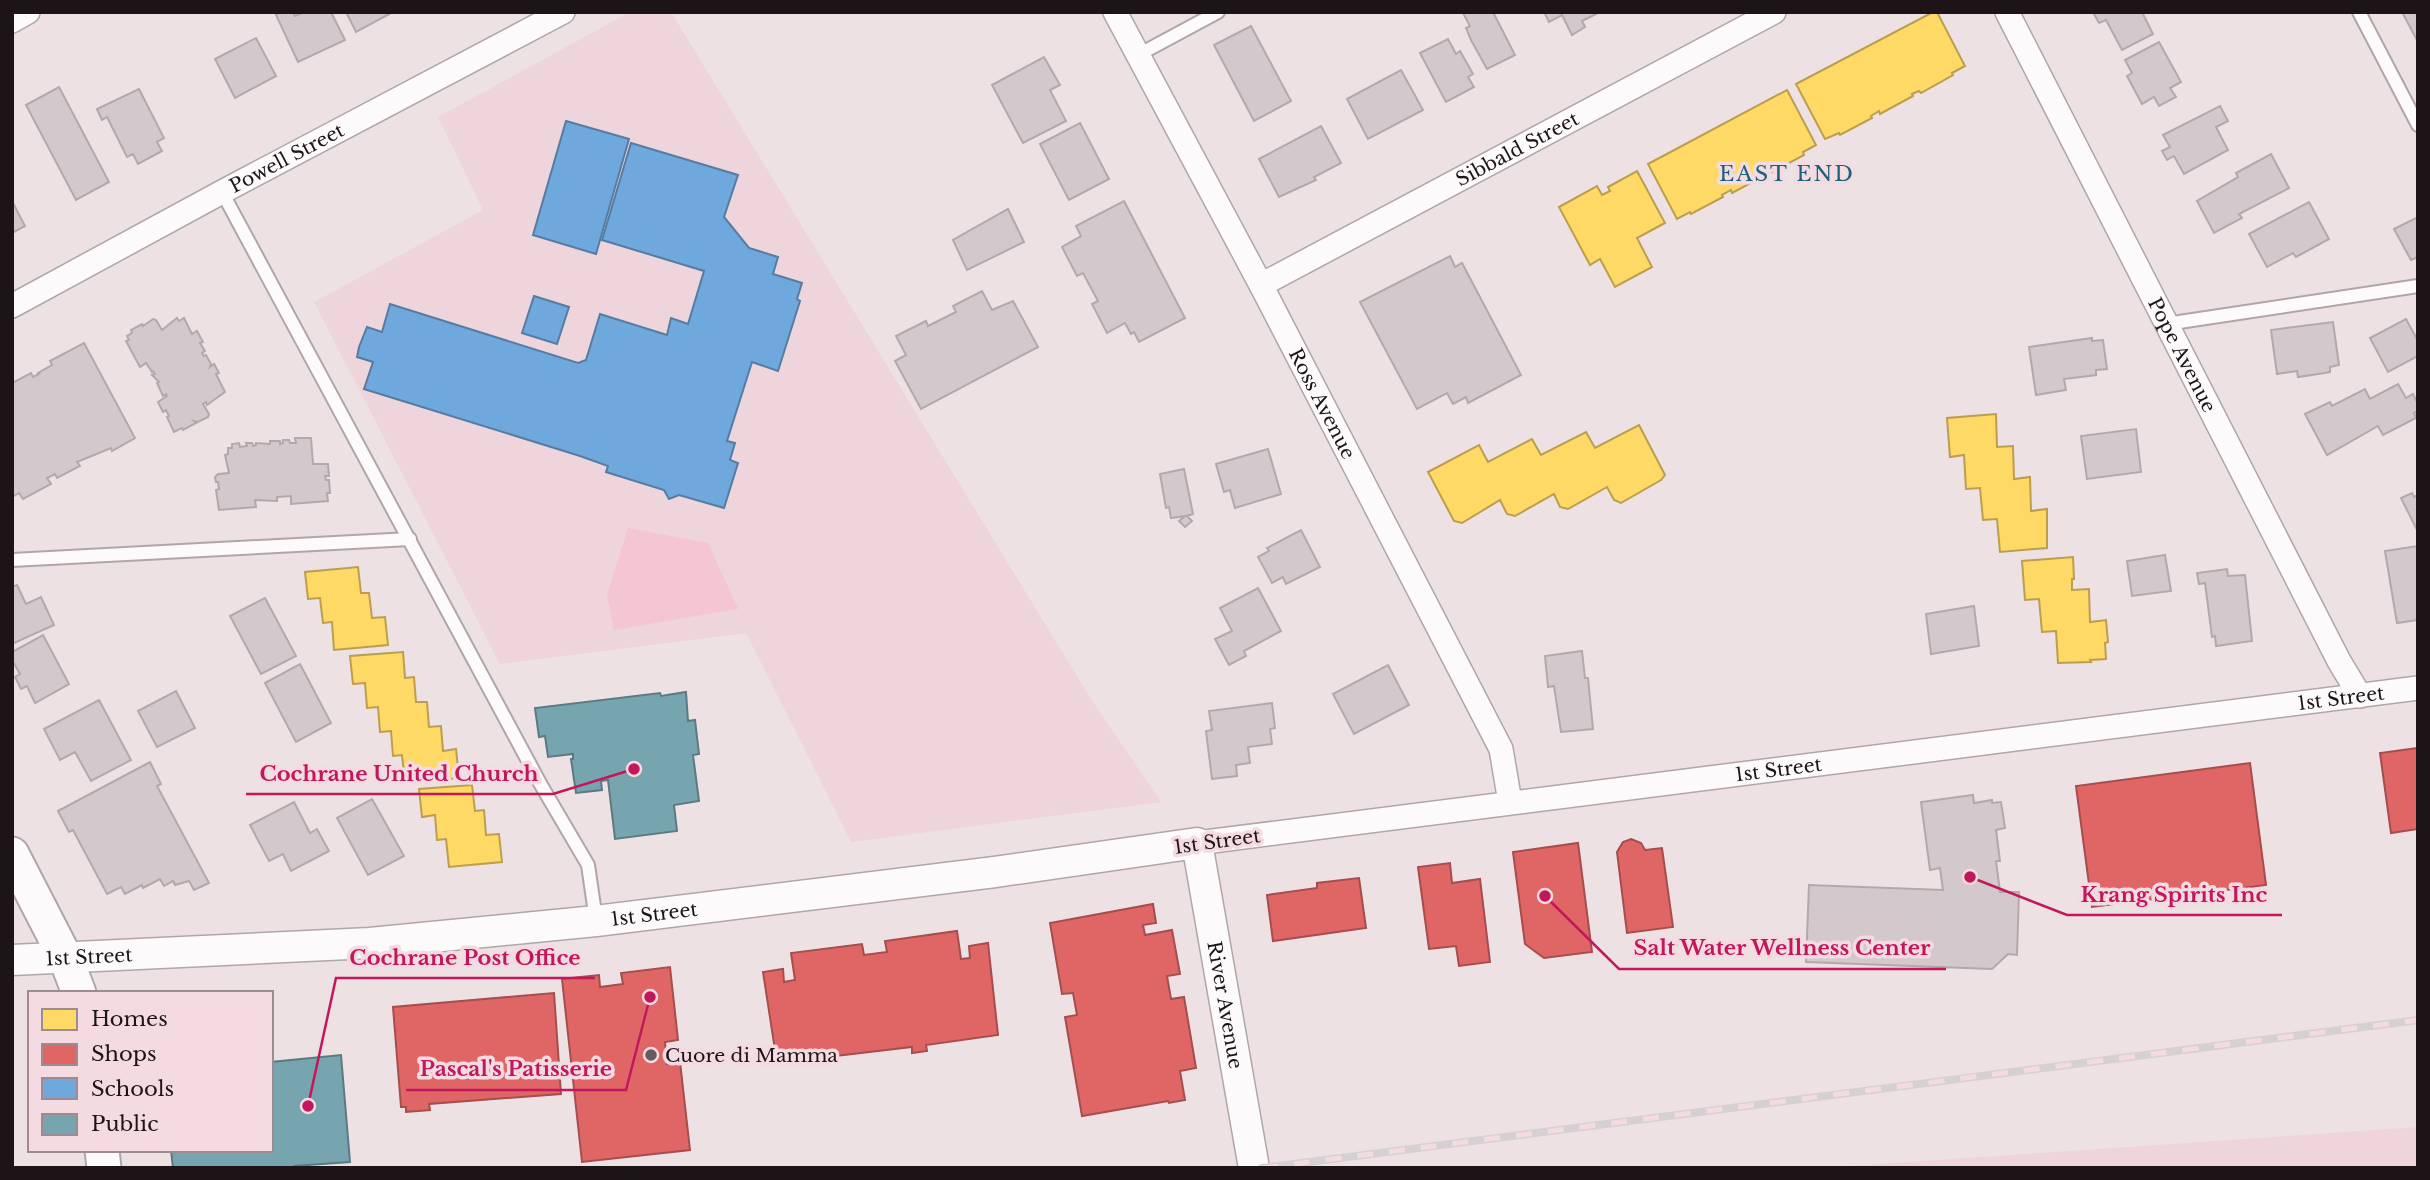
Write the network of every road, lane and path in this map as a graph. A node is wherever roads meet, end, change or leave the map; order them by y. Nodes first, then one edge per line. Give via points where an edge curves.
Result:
1 (28, 12) edge
2 (563, 12) edge
3 (1115, 12) edge
4 (1218, 12) edge
5 (1774, 12) edge
6 (2007, 12) edge
7 (2359, 12) edge
8 (12, 21) edge
9 (1138, 55) junction
10 (2418, 125) edge
11 (222, 192) junction
12 (1261, 285) junction
13 (2418, 286) edge
14 (12, 306) edge
15 (2166, 324) junction
16 (410, 539) junction
17 (12, 560) edge
18 (2418, 688) edge
19 (2360, 696) junction
20 (1510, 802) junction
21 (1197, 843) junction
22 (12, 854) edge
23 (596, 920) junction
24 (66, 959) junction
25 (12, 960) edge
26 (78, 991) edge
27 (1254, 1168) edge

1 - 8 street
2 - 11 street, Powell Street
3 - 9 street, Ross Avenue
4 - 9 lane
5 - 12 street, Sibbald Street
6 - 15 street, Pope Avenue
7 - 10 lane
9 - 12 street, Ross Avenue
11 - 14 street, Powell Street
11 - 16 lane
12 - 20 street, Ross Avenue via 1501,749
13 - 15 lane
15 - 19 street, Pope Avenue
16 - 17 lane
16 - 23 lane via 587,865
18 - 19 street, 1st Street
19 - 20 street, 1st Street
20 - 21 street, 1st Street
21 - 23 street, 1st Street
21 - 27 street, River Avenue
22 - 24 main road
23 - 24 street, 1st Street via 370,943
24 - 25 street, 1st Street
24 - 26 main road

